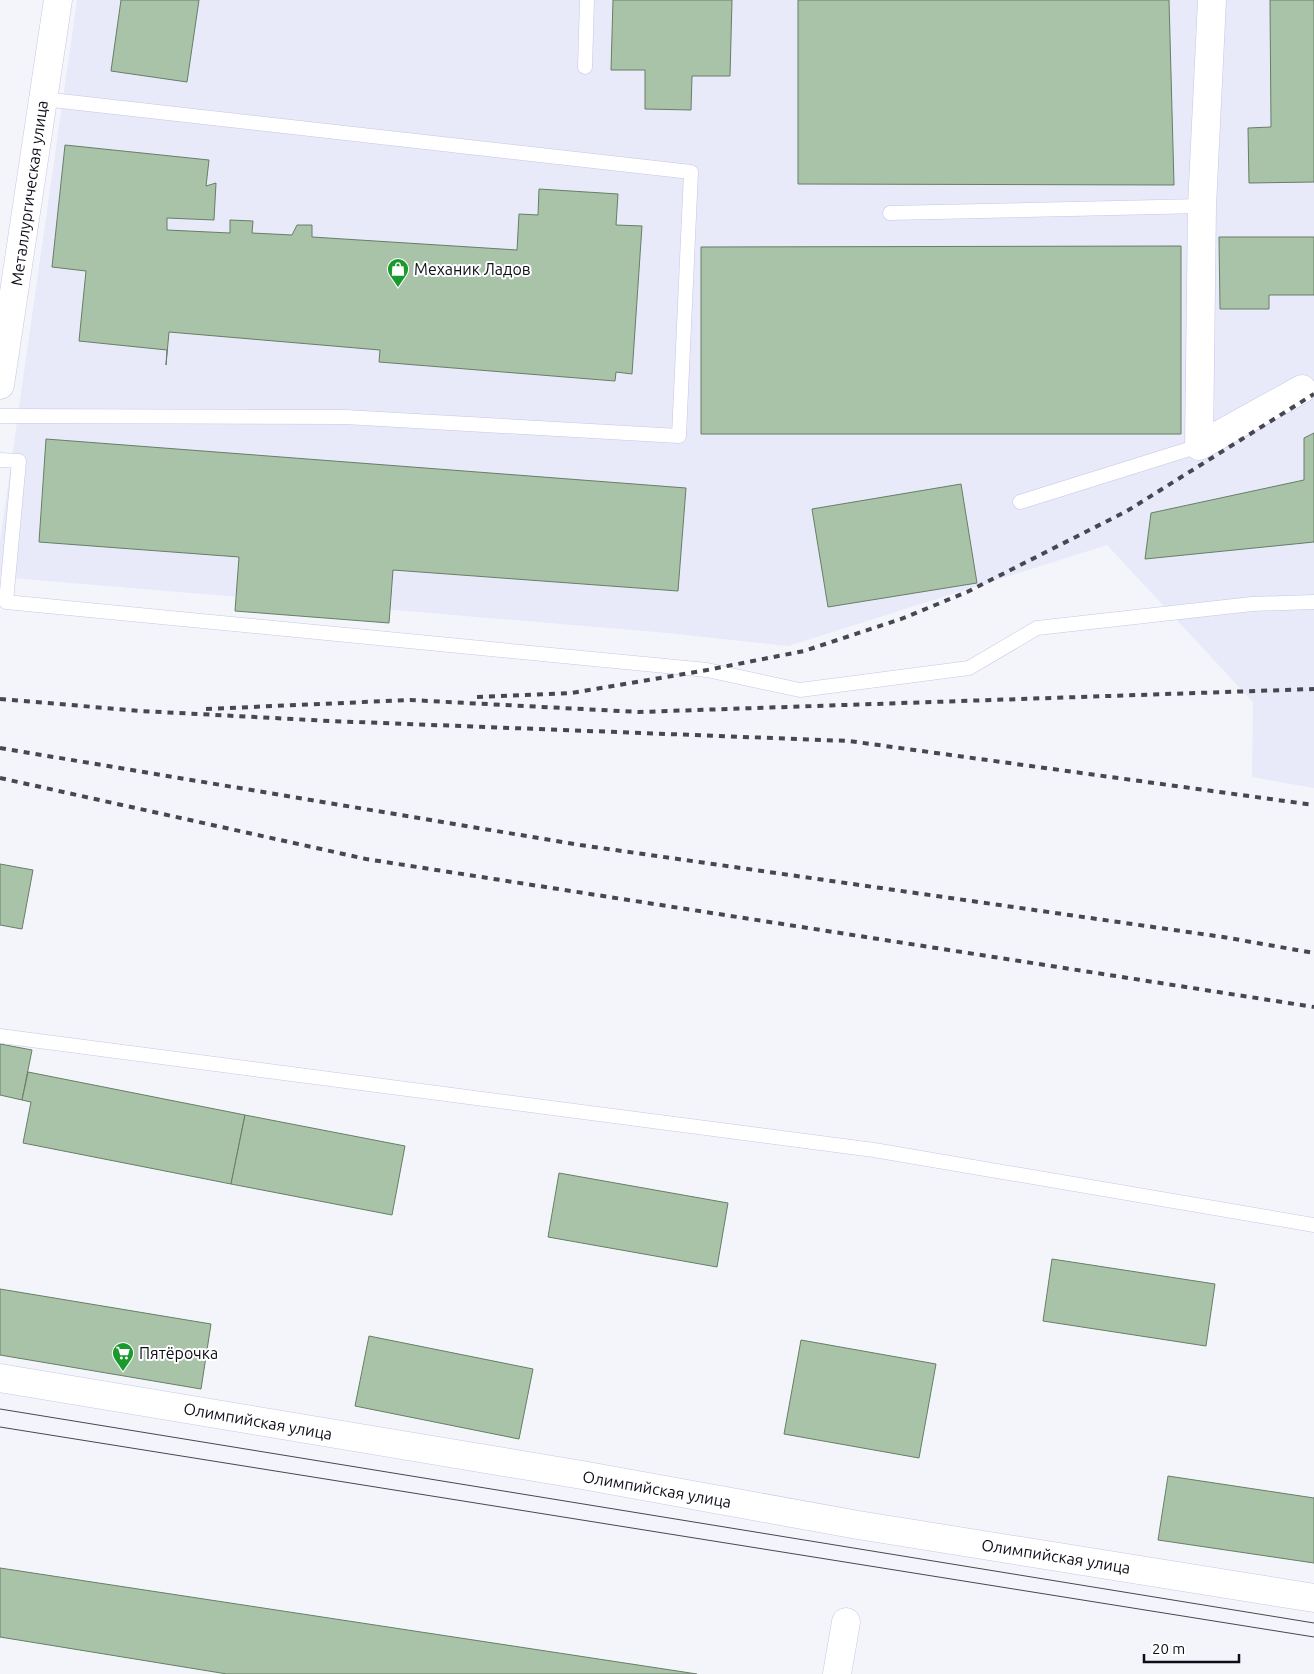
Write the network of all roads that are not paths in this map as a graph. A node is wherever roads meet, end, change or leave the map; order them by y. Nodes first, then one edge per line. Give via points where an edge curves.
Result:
1 (58, 0) edge
2 (587, 0) edge
3 (1212, 0) edge
4 (585, 67) dead end
5 (43, 99) junction
6 (1202, 206) junction
7 (890, 213) dead end
8 (4, 338) edge
9 (0, 385) edge
10 (1308, 387) edge
11 (0, 416) edge
12 (1199, 446) junction
13 (0, 460) edge
14 (1020, 502) dead end
15 (1314, 602) edge
16 (0, 1036) edge
17 (1314, 1225) edge
18 (0, 1378) edge
19 (1314, 1598) edge
20 (846, 1622) dead end
21 (837, 1674) edge

1 - 5 street, Металлургическая улица
2 - 4 lane
3 - 6 street
5 - 8 street, Металлургическая улица
5 - 11 lane via 691,172 679,436 345,417
6 - 7 lane
6 - 12 street
8 - 9 street, Металлургическая улица
10 - 12 street
12 - 14 lane
13 - 15 lane via 19,461 6,602 707,670 800,690 969,668 1037,628 1252,604
16 - 17 lane via 874,1150
18 - 19 street, Олимпийская улица
20 - 21 street

